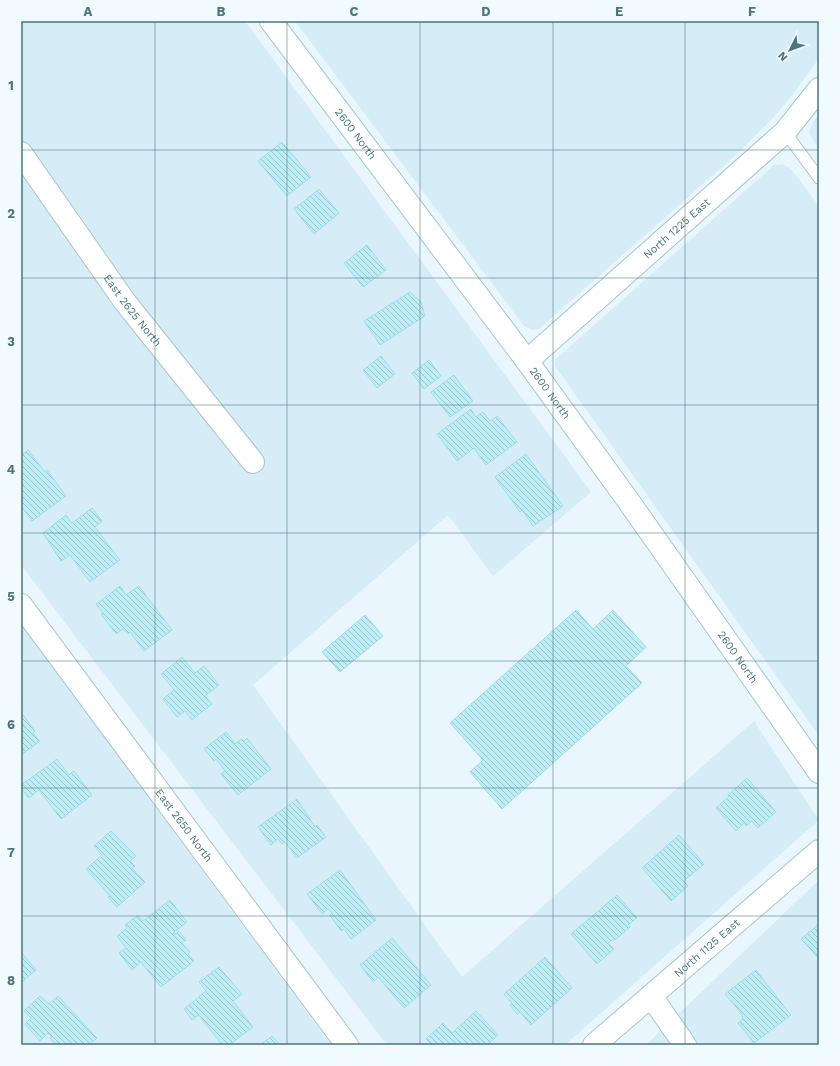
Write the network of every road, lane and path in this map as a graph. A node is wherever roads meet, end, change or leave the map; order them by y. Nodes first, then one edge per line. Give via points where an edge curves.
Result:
1 (271, 21) edge
2 (819, 89) edge
3 (785, 132) junction
4 (21, 153) edge
5 (819, 178) edge
6 (527, 361) junction
7 (253, 462) dead end
8 (21, 605) edge
9 (819, 772) edge
10 (819, 851) edge
11 (651, 996) junction
12 (347, 1045) edge
13 (594, 1045) edge
14 (685, 1045) edge

1 - 6 street, 2600 North
2 - 3 street, North 1225 East
3 - 5 lane
3 - 6 street, North 1225 East
4 - 7 street, East 2625 North via 125,302
6 - 9 street, 2600 North
8 - 12 street, East 2650 North
10 - 11 street, North 1125 East
11 - 13 street, North 1125 East
11 - 14 street

